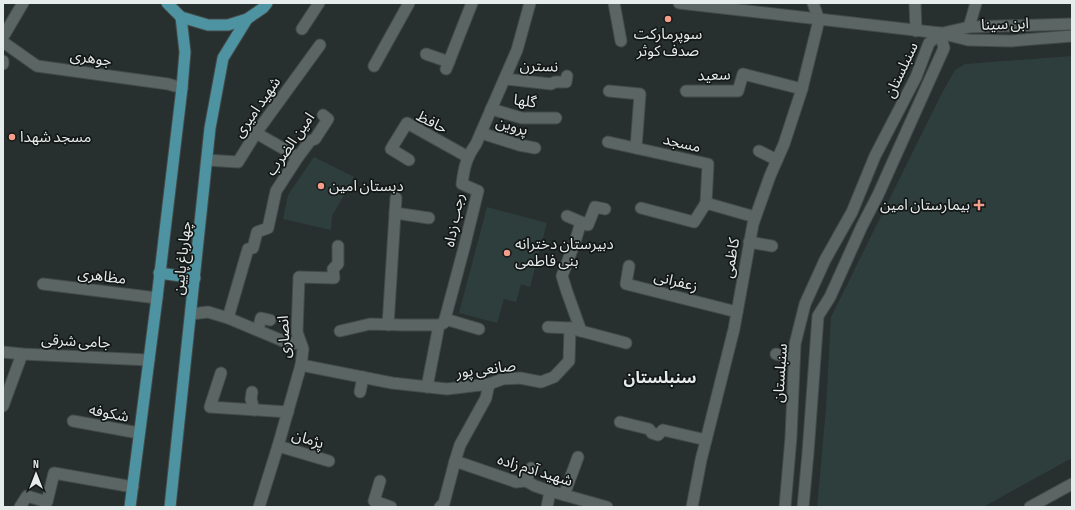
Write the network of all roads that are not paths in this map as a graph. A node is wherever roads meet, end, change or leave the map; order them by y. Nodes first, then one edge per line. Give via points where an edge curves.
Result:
1 (23, 3) edge
2 (167, 3) edge
3 (267, 3) edge
4 (320, 3) edge
5 (409, 3) edge
6 (472, 3) edge
7 (530, 3) edge
8 (614, 3) edge
9 (679, 3) edge
10 (813, 3) edge
11 (915, 3) edge
12 (976, 3) edge
13 (181, 17) junction
14 (247, 19) junction
15 (819, 20) junction
16 (1072, 24) edge
17 (969, 27) junction
18 (302, 29) dead end
19 (916, 31) junction
20 (940, 34) junction
21 (1072, 36) edge
22 (3, 37) edge
23 (621, 41) dead end
24 (3, 42) edge
25 (320, 45) dead end
26 (426, 54) dead end
27 (374, 66) dead end
28 (567, 76) dead end
29 (505, 79) junction
30 (182, 88) junction
31 (802, 88) junction
32 (609, 90) dead end
33 (686, 91) dead end
34 (492, 109) junction
35 (323, 116) dead end
36 (556, 118) dead end
37 (256, 133) junction
38 (481, 133) junction
39 (608, 142) dead end
40 (535, 148) dead end
41 (636, 148) junction
42 (759, 151) dead end
43 (298, 157) junction
44 (468, 157) junction
45 (207, 160) junction
46 (409, 160) dead end
47 (777, 160) junction
48 (861, 189) junction
49 (878, 195) junction
50 (396, 198) dead end
51 (706, 203) junction
52 (642, 208) dead end
53 (605, 209) dead end
54 (395, 213) junction
55 (567, 216) dead end
56 (755, 217) junction
57 (429, 218) dead end
58 (581, 222) junction
59 (749, 242) junction
60 (338, 246) dead end
61 (772, 246) dead end
62 (629, 266) dead end
63 (159, 273) junction
64 (195, 278) junction
65 (44, 284) dead end
66 (157, 298) junction
67 (737, 312) junction
68 (191, 314) junction
69 (228, 318) junction
70 (270, 320) dead end
71 (442, 322) junction
72 (388, 325) junction
73 (548, 327) dead end
74 (570, 328) junction
75 (479, 329) dead end
76 (258, 330) junction
77 (340, 331) dead end
78 (581, 331) junction
79 (626, 343) dead end
80 (301, 344) junction
81 (3, 352) edge
82 (22, 354) junction
83 (776, 354) dead end
84 (794, 359) junction
85 (148, 360) junction
86 (301, 365) junction
87 (221, 373) dead end
88 (363, 377) junction
89 (489, 384) junction
90 (427, 387) junction
91 (252, 392) dead end
92 (360, 392) dead end
93 (3, 406) edge
94 (254, 410) junction
95 (288, 412) junction
96 (74, 421) dead end
97 (620, 422) dead end
98 (140, 433) junction
99 (706, 440) junction
100 (278, 446) junction
101 (578, 457) dead end
102 (329, 461) dead end
103 (455, 461) junction
104 (531, 468) dead end
105 (380, 481) dead end
106 (526, 481) junction
107 (1072, 484) edge
108 (133, 487) junction
109 (550, 492) junction
110 (571, 500) edge
111 (387, 506) edge
112 (20, 507) edge
113 (130, 507) edge
114 (170, 507) edge
115 (259, 507) edge
116 (440, 507) edge
117 (547, 507) edge
118 (607, 507) edge
119 (692, 507) edge
120 (785, 507) edge
121 (803, 507) edge
122 (1030, 507) edge

1 - 22 street
2 - 13 main road
3 - 14 main road
4 - 18 street
5 - 27 street
6 - 26 street via 448,65
7 - 29 street, رجب زداه via 518,50
8 - 23 street
9 - 15 street, ابن سینا
10 - 15 street
11 - 19 street
12 - 17 street
13 - 14 main road via 208,25 228,25
13 - 30 main road, چهارباغ پایین via 185,52
14 - 45 main road, چهارباغ پایین via 223,58
15 - 19 street, ابن سینا
15 - 31 street, کاظمی
16 - 17 street, ابن سینا
17 - 20 street, ابن سینا
19 - 20 street, ابن سینا
20 - 21 street, ابن سینا via 968,40 1011,41
20 - 48 street, سنبلستان via 929,43 916,77 890,125
20 - 49 street, سنبلستان via 944,48
24 - 30 street, جوهری via 37,66
25 - 37 street, شهید امیری
28 - 29 street, نسترن via 566,82 552,84
29 - 34 street, رجب زداه
30 - 63 main road, چهارباغ پایین
31 - 33 street, سعید via 743,74 738,91
31 - 47 street, کاظمی
32 - 41 street via 640,94
34 - 36 street, گلها via 522,118
34 - 38 street, رجب زداه
35 - 43 street, امین الضرب via 328,120
37 - 43 street
37 - 45 street, شهید امیری via 238,162
38 - 40 street, پروین
38 - 44 street, رجب زداه
39 - 41 street, مسجد
41 - 51 street, مسجد via 708,164
42 - 47 street
43 - 69 street, امین الضرب via 276,191 268,228 257,232 253,248 248,249
44 - 46 street, حافظ via 407,123 391,149
44 - 71 street, رجب زداه via 462,184 478,191
45 - 64 main road, چهارباغ پایین
47 - 56 street, کاظمی
48 - 49 street
48 - 84 street, سنبلستان via 805,304
49 - 121 street, سنبلستان via 818,316
50 - 54 street
51 - 52 street via 694,222
51 - 56 street
53 - 58 street via 595,207 588,225
54 - 57 street
54 - 72 street
55 - 58 street
56 - 59 street, کاظمی
58 - 78 street via 562,276
59 - 61 street
59 - 67 street, کاظمی
60 - 80 street, انصاری via 338,264 333,269 334,278 299,277 297,332
62 - 67 street, زعفرانی via 626,284
63 - 64 main road
63 - 66 main road, چهارباغ پایین
64 - 68 main road, چهارباغ پایین
65 - 66 street, مظاهری
66 - 85 main road, چهارباغ پایین
67 - 99 street, کاظمی
68 - 69 street via 208,312
68 - 114 main road, چهارباغ پایین
69 - 76 street
70 - 76 street via 261,318
71 - 72 street
71 - 75 street
71 - 90 street, رجب زداه
72 - 77 street via 370,324
73 - 74 street
74 - 78 street
74 - 89 street, صانعی پور via 569,361 554,377 541,382 520,378 503,379
76 - 80 street via 283,341
78 - 79 street
80 - 86 street, انصاری
81 - 82 street, جامی شرقی
82 - 85 street, جامی شرقی
82 - 93 street
83 - 84 street
84 - 120 street, سنبلستان
85 - 98 main road, چهارباغ پایین
86 - 88 street, صانعی پور
86 - 95 street, انصاری
87 - 94 street via 210,407
88 - 90 street, صانعی پور
88 - 92 street
89 - 90 street, صانعی پور via 447,389
89 - 103 street via 486,398 460,445
91 - 94 street
94 - 95 street
95 - 100 street, انصاری
96 - 98 street, شکوفه
97 - 99 street via 649,429 658,435 663,430
98 - 108 main road, چهارباغ پایین
99 - 119 street, کاظمی
100 - 102 street, پژمان
100 - 115 street, انصاری
101 - 110 street
103 - 106 street, شهید آدم زاده via 516,482
103 - 116 street via 444,503
104 - 106 street
105 - 111 street via 374,501
106 - 109 street, شهید آدم زاده
107 - 122 street
108 - 112 street via 54,473 48,502 27,496
108 - 113 main road, چهارباغ پایین
109 - 110 street, شهید آدم زاده
109 - 117 street
110 - 118 street, شهید آدم زاده

